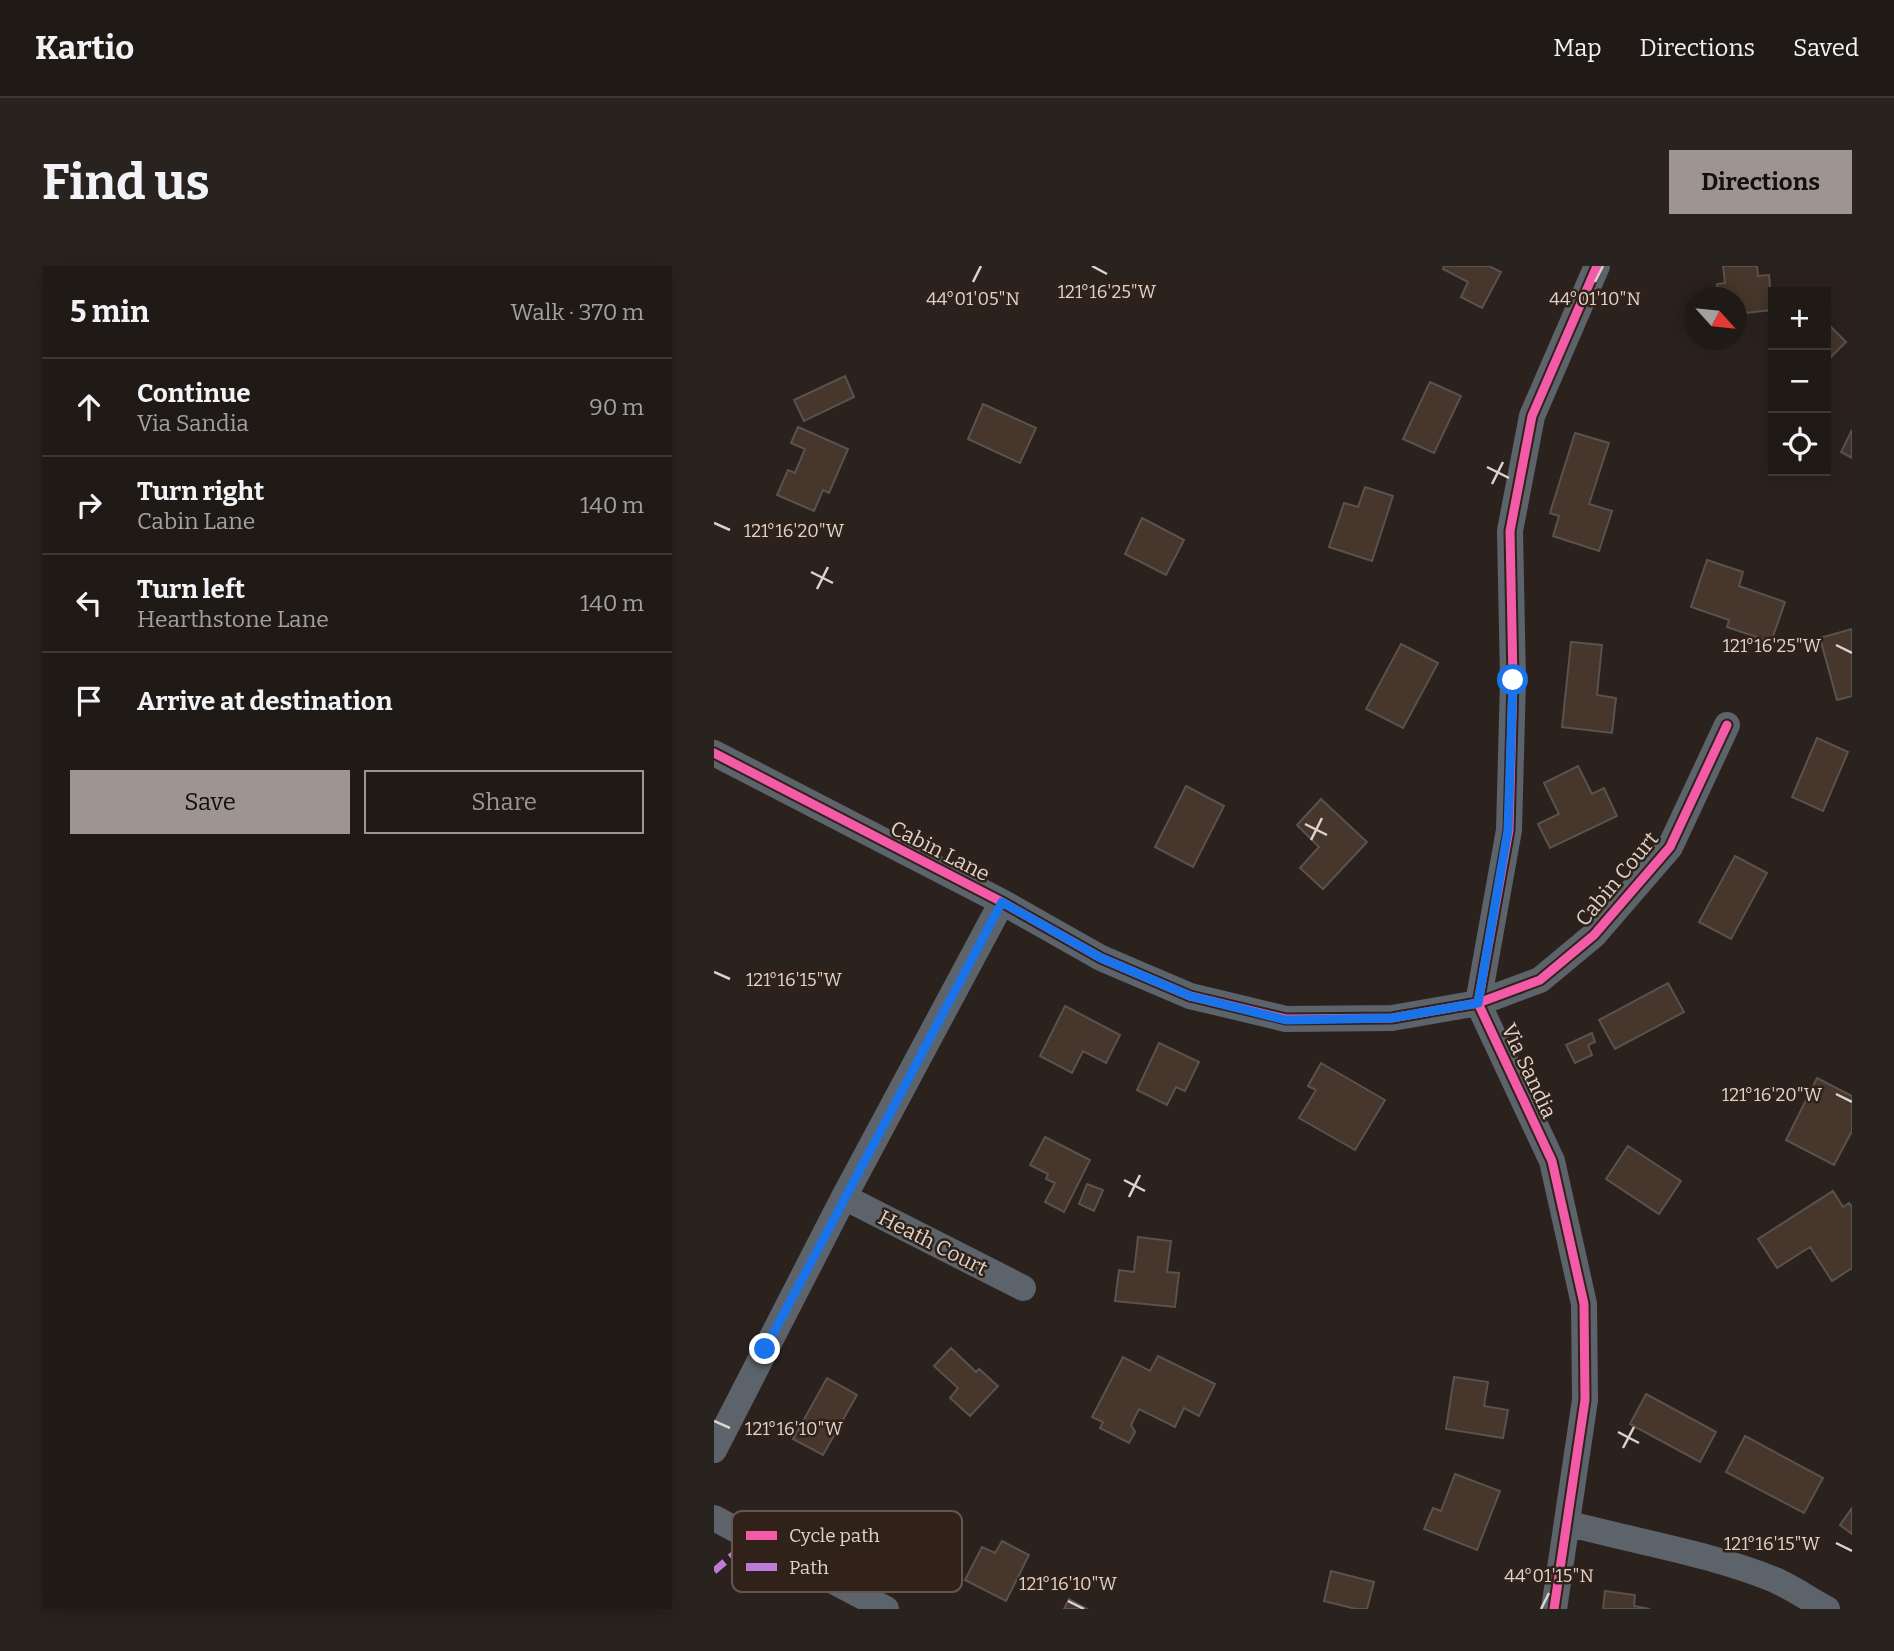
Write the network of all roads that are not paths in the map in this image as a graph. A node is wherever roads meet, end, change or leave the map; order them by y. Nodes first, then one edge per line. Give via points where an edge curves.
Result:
1 (1597, 266) edge
2 (1727, 725) dead end
3 (714, 753) edge
4 (1002, 902) junction
5 (1478, 1003) junction
6 (844, 1197) junction
7 (1023, 1288) dead end
8 (714, 1450) edge
9 (714, 1518) edge
10 (1567, 1523) junction
11 (732, 1528) edge
12 (854, 1592) edge
13 (886, 1609) edge
14 (1555, 1609) edge
15 (1827, 1609) edge

1 - 5 street via 1532,416 1510,531 1513,680 1508,830
2 - 5 street, Cabin Court via 1670,848 1594,935 1540,980
3 - 4 street, Cabin Lane
4 - 5 street, Cabin Lane via 1101,958 1190,996 1286,1020 1392,1018
4 - 6 street
5 - 10 street, Via Sandia via 1552,1161 1584,1304 1585,1400
6 - 7 street, Heath Court
6 - 8 street
9 - 11 street
10 - 14 street, Via Sandia
10 - 15 street via 1675,1548 1776,1581
12 - 13 street

